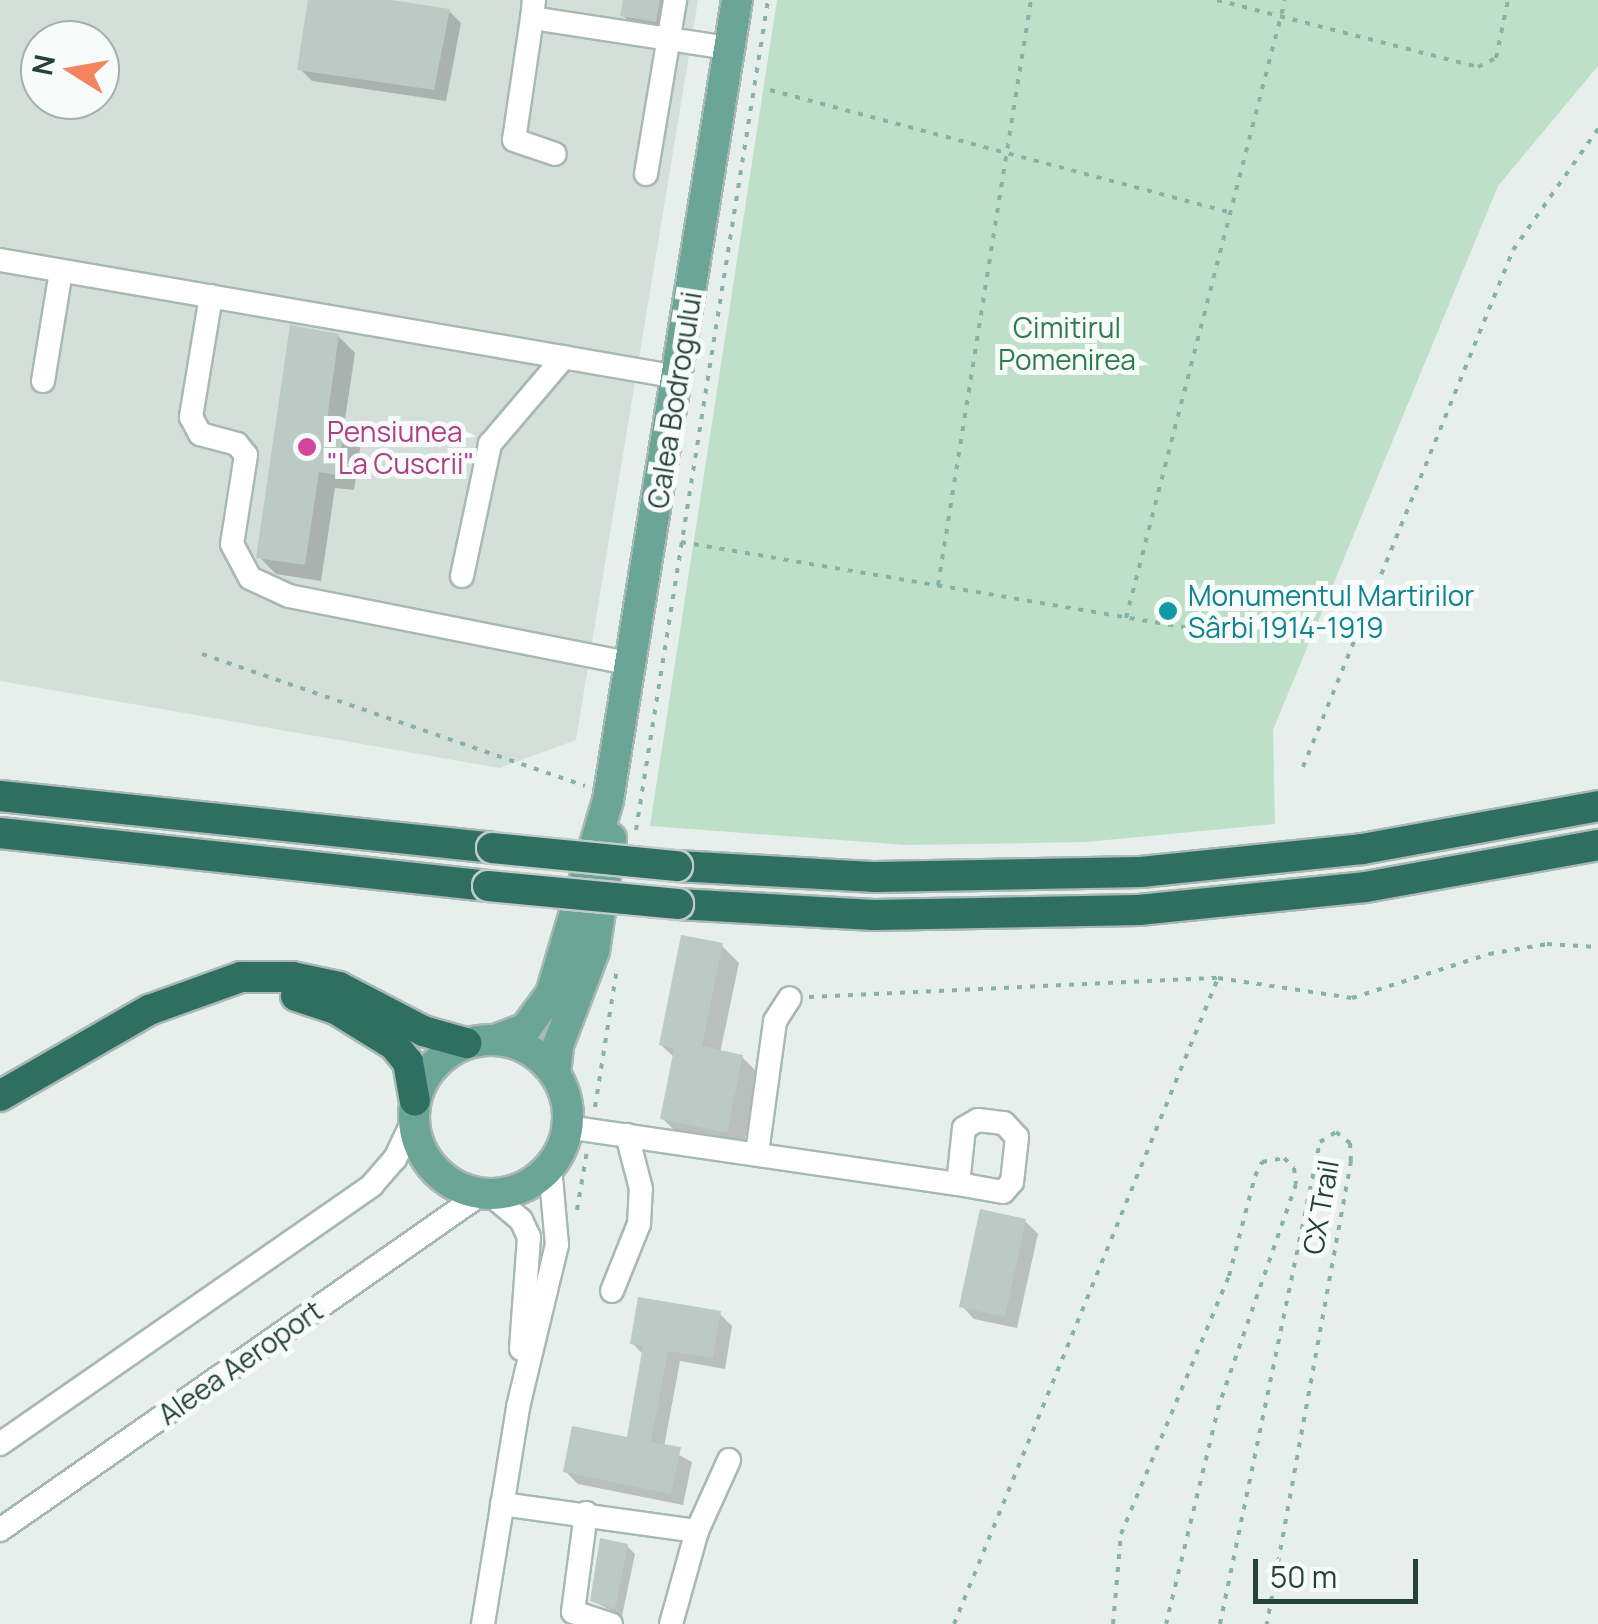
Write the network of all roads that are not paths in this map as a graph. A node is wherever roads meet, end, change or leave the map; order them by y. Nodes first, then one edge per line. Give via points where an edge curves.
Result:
1 (675, 0) edge
2 (737, 0) edge
3 (533, 9) edge
4 (669, 39) junction
5 (729, 48) junction
6 (555, 154) dead end
7 (646, 174) dead end
8 (0, 260) edge
9 (61, 270) junction
10 (211, 296) junction
11 (564, 357) junction
12 (678, 376) junction
13 (43, 381) dead end
14 (462, 576) dead end
15 (631, 664) junction
16 (609, 795) junction
17 (0, 796) edge
18 (1598, 806) edge
19 (0, 833) edge
20 (1598, 845) edge
21 (194, 993) junction
22 (790, 998) road end
23 (498, 1039) junction
24 (466, 1043) junction
25 (555, 1074) junction
26 (0, 1096) edge
27 (414, 1110) junction
28 (578, 1135) junction
29 (627, 1135) junction
30 (757, 1153) junction
31 (550, 1166) junction
32 (958, 1184) dead end
33 (485, 1194) junction
34 (612, 1291) dead end
35 (518, 1407) junction
36 (0, 1444) edge
37 (729, 1460) dead end
38 (502, 1504) junction
39 (586, 1513) junction
40 (0, 1530) edge
41 (697, 1531) junction
42 (483, 1624) edge
43 (610, 1624) edge
44 (670, 1624) edge

1 - 4 street
2 - 5 main road, Calea Bodrogului
3 - 4 street
3 - 6 street via 514,140
4 - 5 street
4 - 7 street
5 - 12 main road, Calea Bodrogului
8 - 9 street
9 - 10 street
9 - 13 street
10 - 11 street
10 - 15 street via 191,416 200,434 237,444 246,455 232,544 250,578 290,596
11 - 12 street
11 - 14 street via 490,444
12 - 15 main road, Calea Bodrogului via 666,540
15 - 16 main road, Calea Bodrogului
16 - 23 main road, Calea Bodrogului via 551,994 526,1028
16 - 25 main road, Calea Bodrogului via 611,837 598,928 558,1045
17 - 18 highway, bridge via 678,866 876,876 1141,872 1362,850
19 - 20 highway, bridge via 678,904 874,915 1139,910 1365,887
21 - 24 highway via 241,977 292,977 358,993 422,1030
21 - 26 highway via 149,1010
21 - 27 highway via 271,991 334,1008 403,1054
22 - 30 street via 775,1022
23 - 24 main road, Calea Bodrogului
23 - 25 main road via 534,1052
24 - 27 main road via 430,1068
25 - 28 main road, Calea Bodrogului
27 - 33 main road via 434,1170
27 - 36 street via 395,1159 372,1185
28 - 29 street
28 - 31 main road
29 - 30 street
29 - 34 street via 641,1188 639,1224
30 - 32 street
31 - 33 main road via 522,1188
31 - 35 street via 557,1245
33 - 35 street via 529,1236
33 - 40 street, Aleea Aeroport
35 - 38 street
37 - 41 street
38 - 39 street
38 - 42 street
39 - 41 street
39 - 43 street via 572,1612
41 - 44 street

